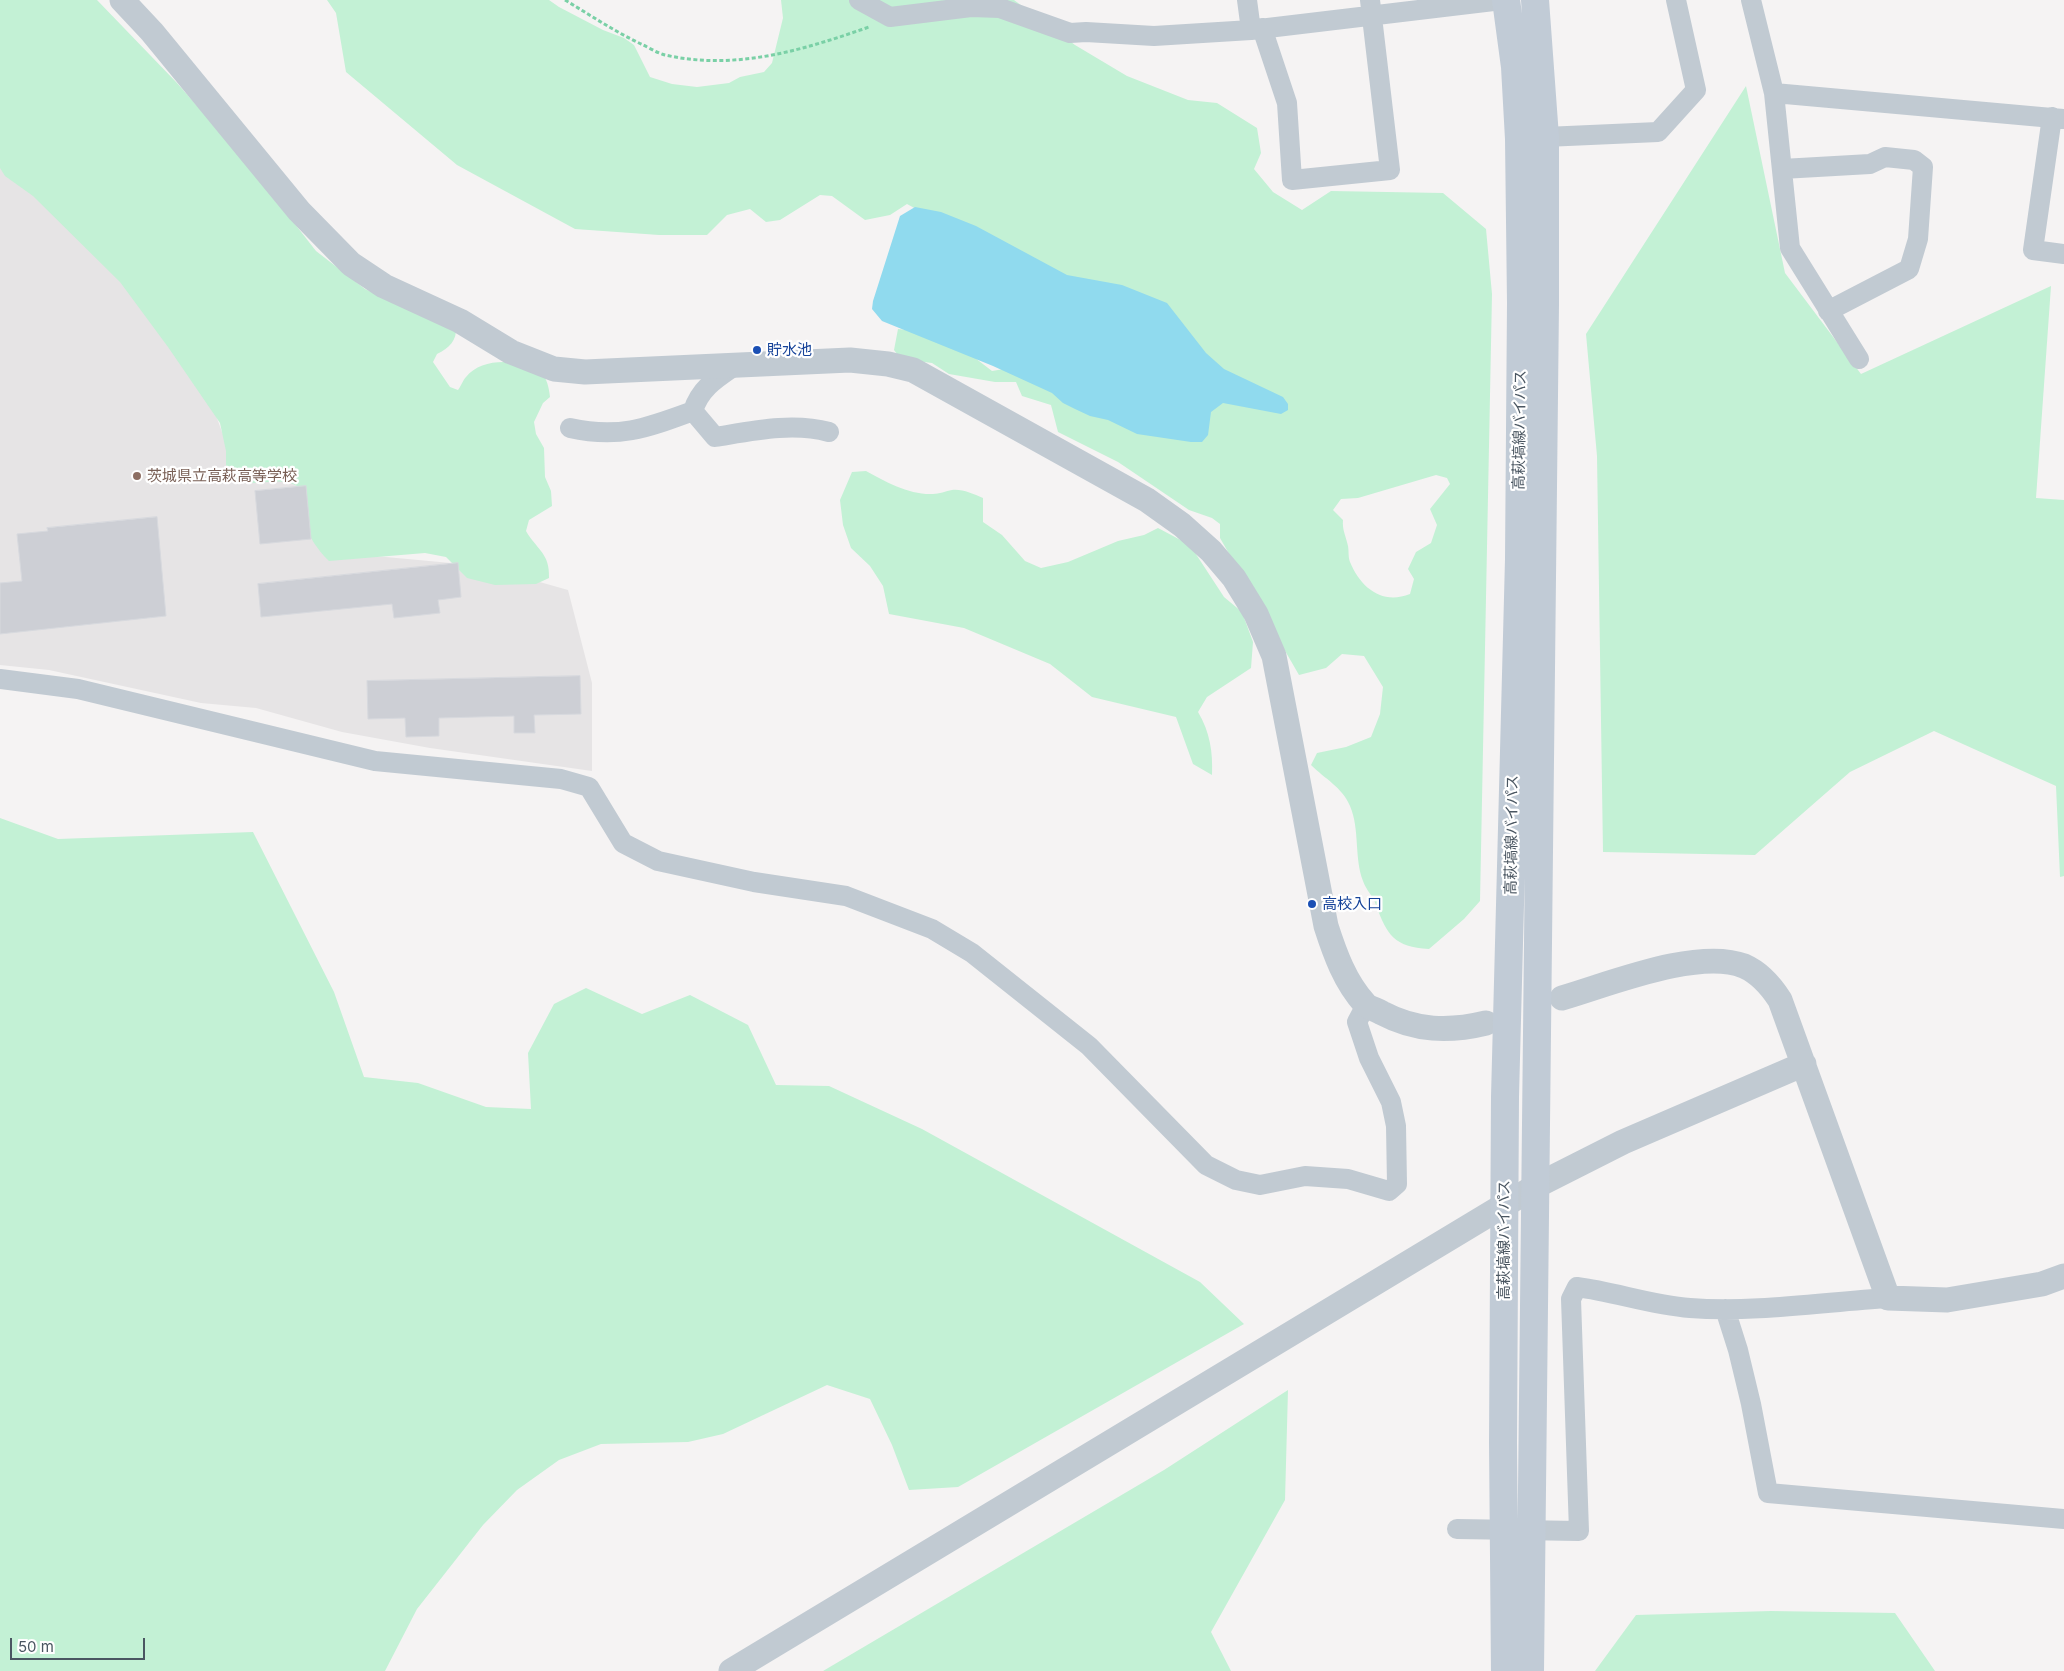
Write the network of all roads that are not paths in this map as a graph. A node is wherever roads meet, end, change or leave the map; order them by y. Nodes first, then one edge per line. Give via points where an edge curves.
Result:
1 (122, 0) edge
2 (859, 0) edge
3 (1247, 0) edge
4 (1502, 0) edge
5 (1506, 0) edge
6 (1536, 0) edge
7 (1676, 0) edge
8 (1751, 0) edge
9 (1371, 7) edge
10 (1256, 29) junction
11 (1774, 93) junction
12 (2058, 118) edge
13 (1544, 137) junction
14 (1782, 169) junction
15 (2064, 254) edge
16 (1533, 304) junction
17 (1828, 311) junction
18 (1859, 360) dead end
19 (736, 365) junction
20 (693, 411) junction
21 (570, 428) dead end
22 (829, 432) dead end
23 (1531, 559) junction
24 (0, 679) edge
25 (1562, 998) dead end
26 (1366, 1005) junction
27 (1486, 1022) dead end
28 (1804, 1064) junction
29 (1536, 1186) junction
30 (1504, 1206) junction
31 (2064, 1276) edge
32 (1888, 1298) junction
33 (1725, 1310) junction
34 (2064, 1519) edge
35 (1460, 1530) dead end
36 (731, 1671) edge
37 (1505, 1671) edge
38 (1530, 1671) edge

1 - 19 street via 299,211 351,264 384,286 460,321 511,352 554,369 585,372
2 - 10 street via 890,17 971,7 1000,8 1070,33 1154,36
3 - 10 street
4 - 9 street
5 - 16 main road, 高萩塙線バイパス via 1515,67
6 - 13 main road, 高萩塙線バイパス
7 - 13 street via 1696,90 1658,132
8 - 11 street
9 - 10 street
9 - 10 street via 1390,170 1292,180 1287,103
11 - 12 street
11 - 14 street
12 - 15 street via 2033,250
13 - 16 main road, 高萩塙線バイパス
14 - 17 street via 1790,248
14 - 17 street via 1870,164 1884,157 1914,160 1922,167 1918,239 1909,269
16 - 23 main road, 高萩塙線バイパス
17 - 18 street
19 - 20 street via 704,389
19 - 26 street via 850,360 913,370 1147,500 1182,525 1211,552 1234,578 1256,614 1274,656 1326,926 1336,958
20 - 21 street via 616,434
20 - 22 street via 715,437 798,428
23 - 29 main road, 高萩塙線バイパス
23 - 30 main road, 高萩塙線バイパス
24 - 26 street via 78,689 375,761 562,779 589,787 623,843 658,861 754,882 846,896 932,929 972,953 1089,1046 1206,1165 1236,1180 1260,1185 1305,1176 1348,1179 1389,1191 1397,1184 1396,1126 1390,1102 1369,1058 1357,1022
25 - 28 street via 1686,963 1730,962 1746,967 1769,984 1780,1000
26 - 27 street via 1422,1028 1444,1030
28 - 29 street via 1623,1142
28 - 32 street
29 - 30 street
29 - 38 main road, 高萩塙線バイパス
30 - 36 street
30 - 37 main road, 高萩塙線バイパス
31 - 32 street via 2042,1284 1947,1300
32 - 33 street
33 - 34 street via 1749,1395 1768,1493
33 - 35 street via 1646,1302 1577,1287 1571,1299 1579,1531

